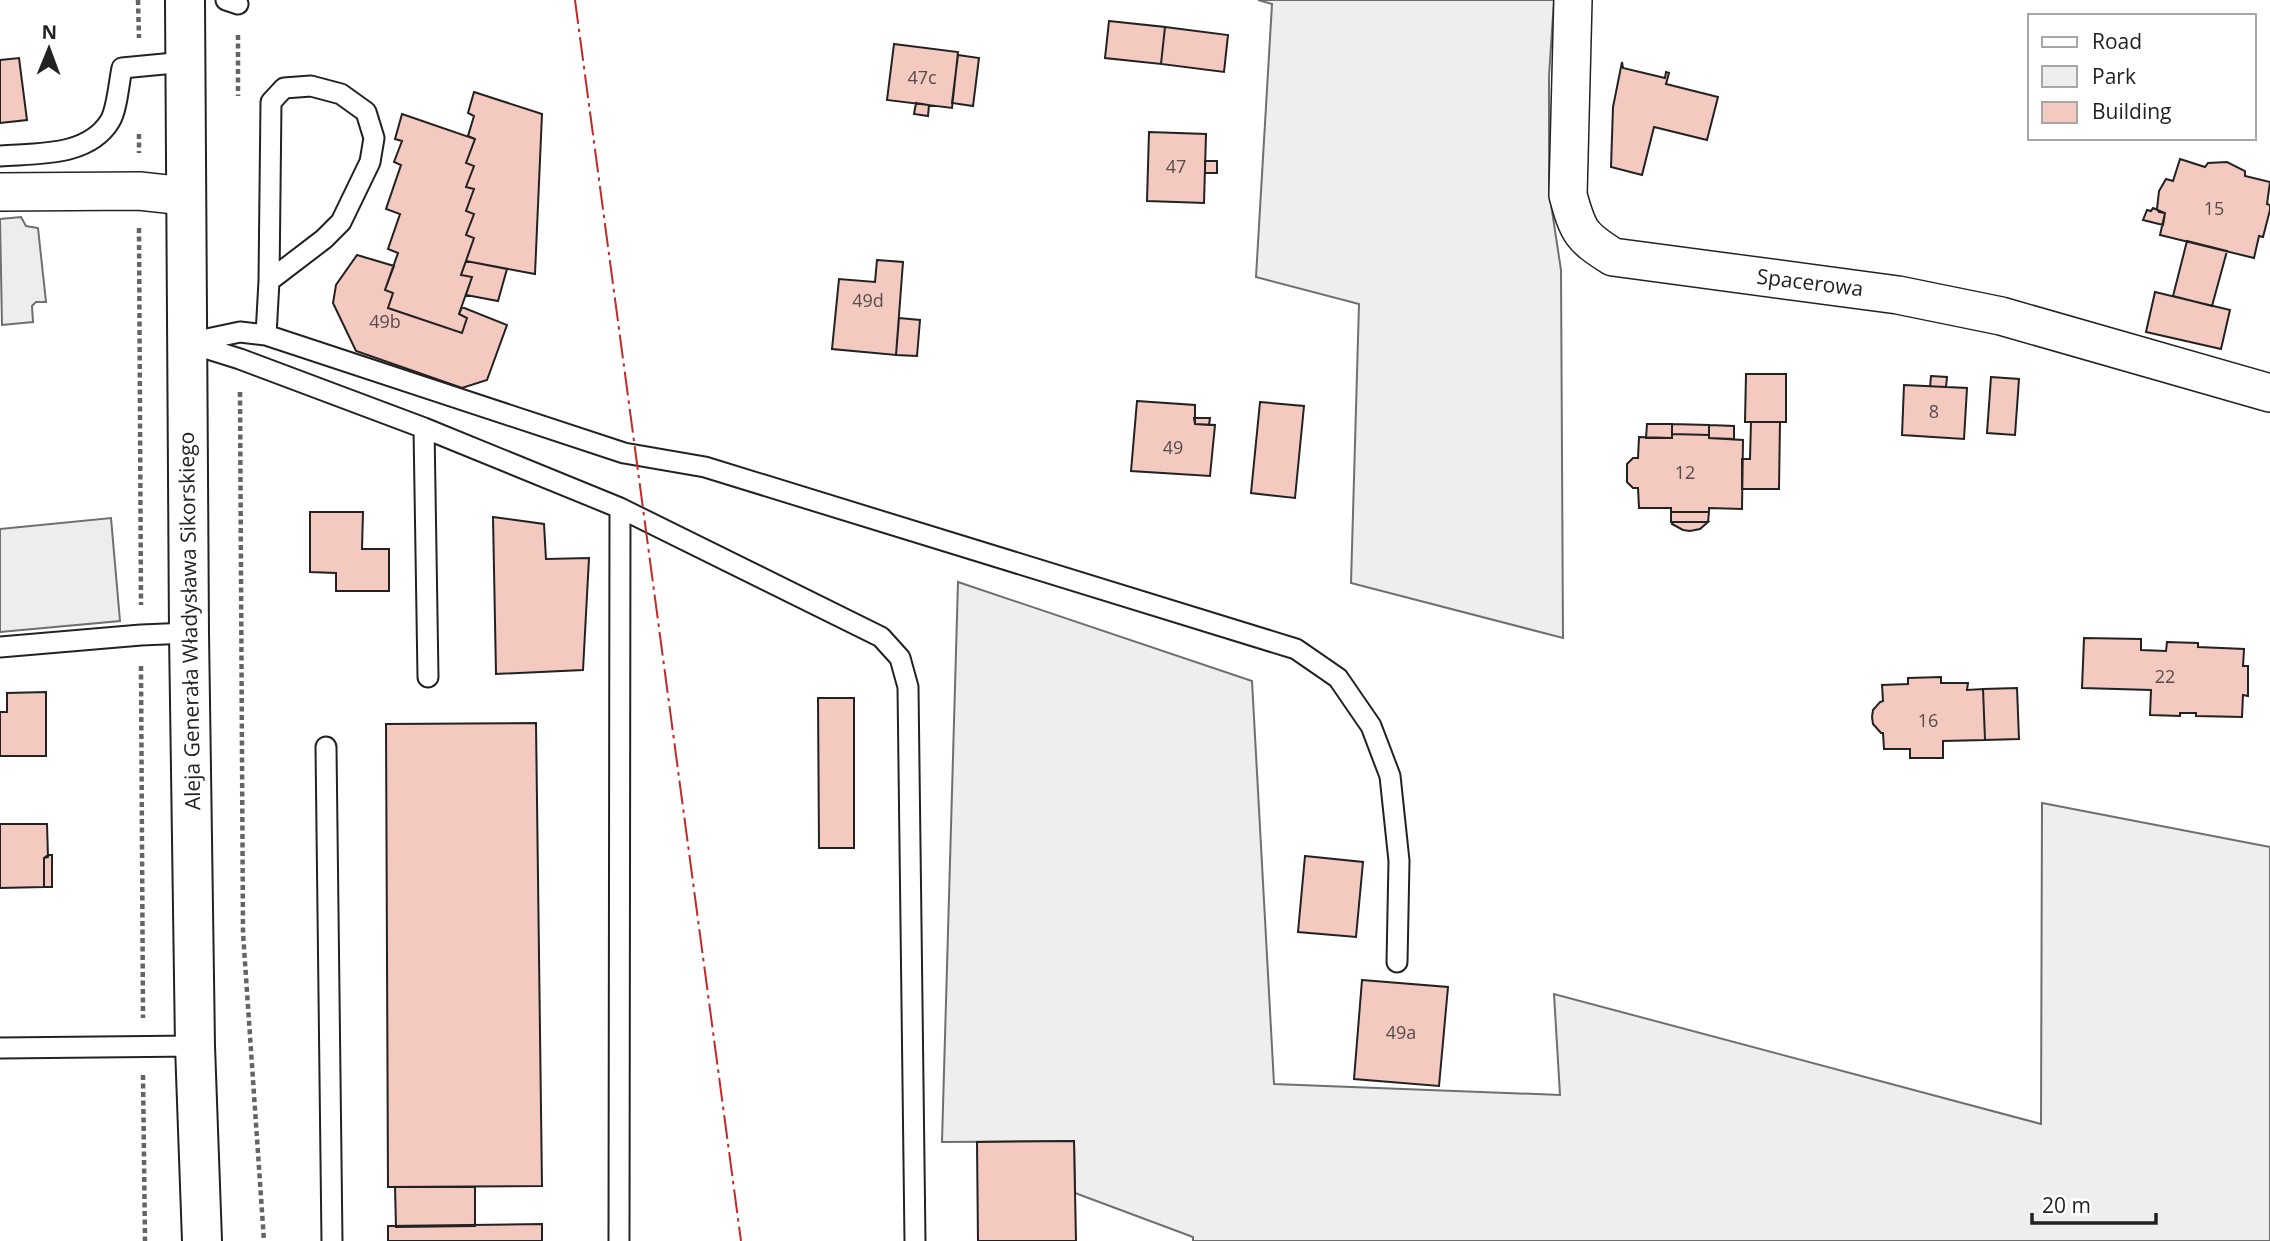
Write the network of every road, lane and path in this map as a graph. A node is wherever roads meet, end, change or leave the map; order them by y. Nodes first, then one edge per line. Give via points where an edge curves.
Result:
1 (185, 0) edge
2 (1573, 0) edge
3 (185, 62) junction
4 (0, 156) edge
5 (0, 192) edge
6 (185, 196) junction
7 (269, 281) junction
8 (266, 335) junction
9 (188, 343) junction
10 (240, 359) junction
11 (2270, 393) edge
12 (424, 428) junction
13 (620, 508) junction
14 (189, 634) junction
15 (0, 648) edge
16 (428, 677) dead end
17 (326, 747) dead end
18 (1397, 962) dead end
19 (195, 1046) junction
20 (0, 1048) edge
21 (202, 1241) edge
22 (264, 1241) edge
23 (332, 1241) edge
24 (619, 1241) edge
25 (915, 1241) edge

1 - 3 main road, Aleja Generała Władysława Sikorskiego
2 - 11 street, Spacerowa via 1568,195 1587,240 1613,257 1898,295 2001,316
3 - 4 lane via 122,68 111,120 95,139 80,147
3 - 6 main road, Aleja Generała Władysława Sikorskiego
5 - 6 street via 139,191
6 - 9 main road, Aleja Generała Władysława Sikorskiego
7 - 7 lane via 271,102 284,88 311,86 341,94 366,113 374,138 370,162 341,222
7 - 8 lane
8 - 9 lane via 240,332
8 - 18 lane via 624,453 705,467 1296,649 1338,678 1371,726 1390,776 1399,861
9 - 10 lane
9 - 14 main road, Aleja Generała Władysława Sikorskiego
10 - 12 lane
10 - 22 path via 243,933
12 - 13 lane
12 - 16 lane
13 - 24 lane
13 - 25 lane via 881,637 900,658 908,687
14 - 15 lane
14 - 19 main road, Aleja Generała Władysława Sikorskiego
17 - 23 lane
19 - 20 lane
19 - 21 main road, Aleja Generała Władysława Sikorskiego

